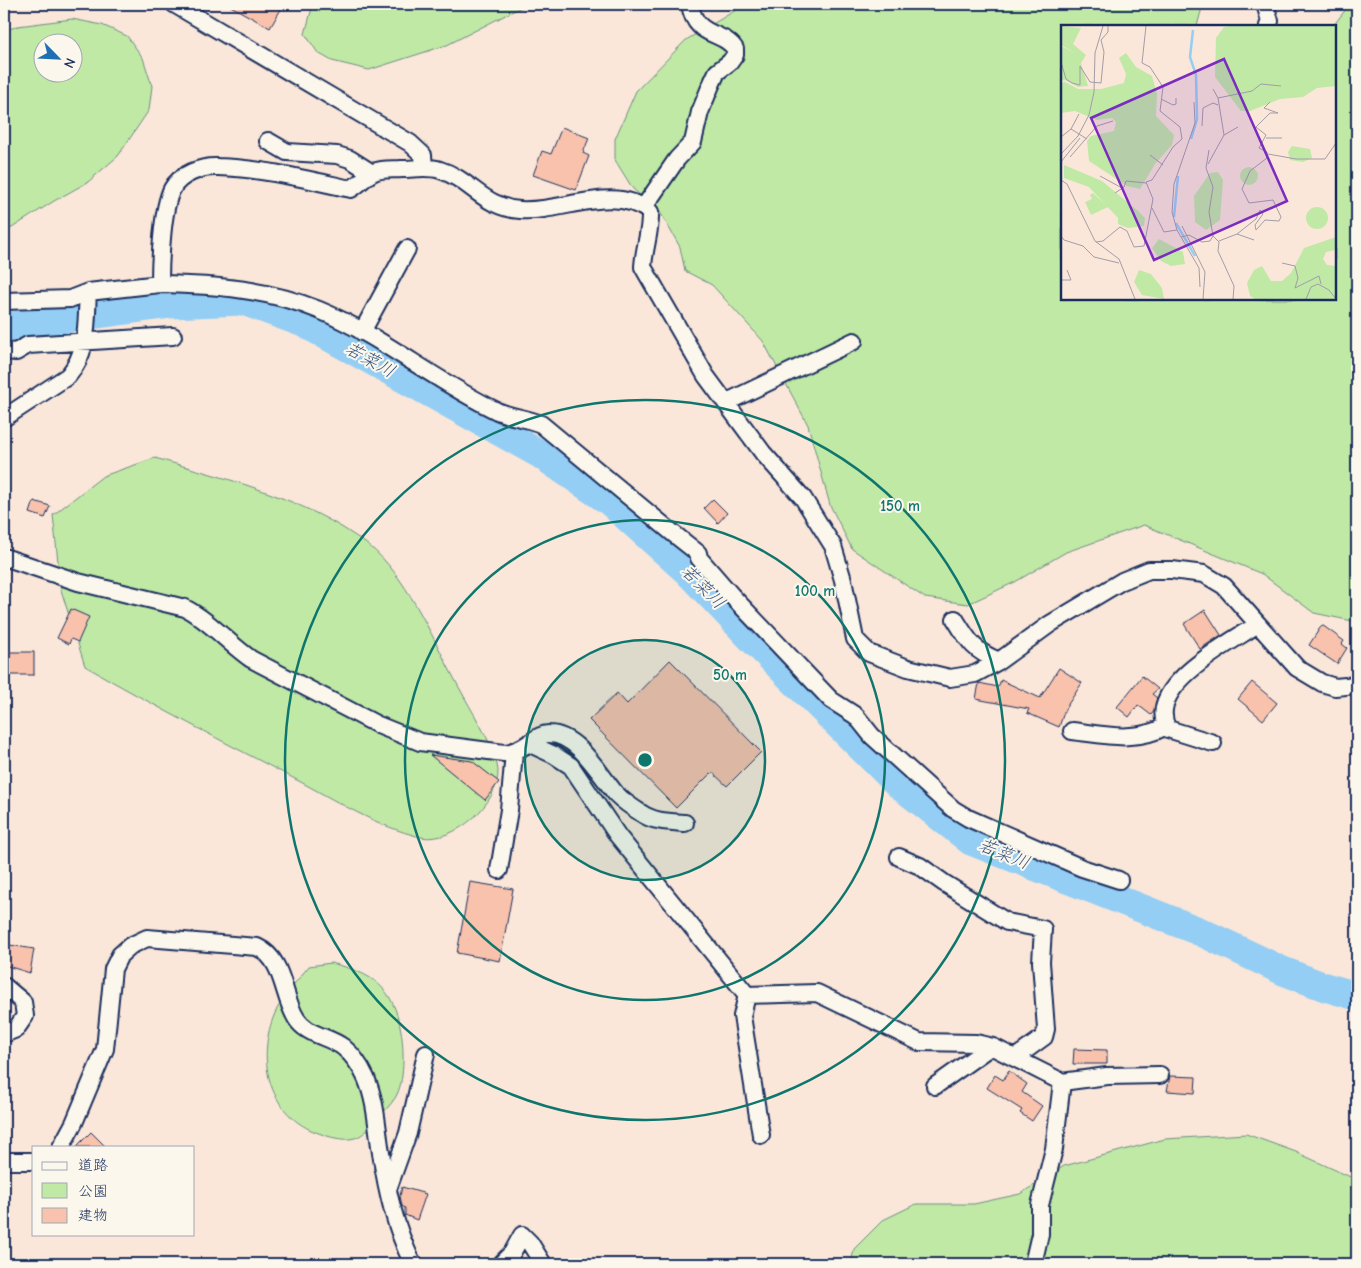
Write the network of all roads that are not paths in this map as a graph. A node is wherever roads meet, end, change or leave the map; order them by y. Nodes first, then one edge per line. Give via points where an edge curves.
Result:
1 (174, 4) edge
2 (690, 4) edge
3 (1265, 4) edge
4 (1268, 25) edge
5 (268, 142) dead end
6 (424, 168) junction
7 (372, 173) junction
8 (644, 207) junction
9 (407, 249) dead end
10 (160, 284) junction
11 (88, 295) junction
12 (4, 300) edge
13 (362, 332) junction
14 (173, 336) dead end
15 (85, 339) junction
16 (854, 341) dead end
17 (4, 352) edge
18 (727, 402) junction
19 (4, 418) edge
20 (4, 557) edge
21 (955, 619) dead end
22 (1258, 624) junction
23 (999, 661) junction
24 (1357, 685) edge
25 (1166, 726) junction
26 (1072, 730) dead end
27 (1213, 743) dead end
28 (530, 744) junction
29 (514, 752) junction
30 (685, 823) dead end
31 (899, 857) dead end
32 (498, 870) dead end
33 (1119, 880) dead end
34 (4, 986) edge
35 (747, 995) junction
36 (4, 1034) edge
37 (990, 1047) junction
38 (426, 1054) dead end
39 (1014, 1058) junction
40 (1160, 1075) dead end
41 (1062, 1082) junction
42 (935, 1086) dead end
43 (761, 1135) dead end
44 (62, 1146) edge
45 (32, 1160) edge
46 (4, 1161) edge
47 (388, 1190) junction
48 (415, 1264) edge
49 (501, 1264) edge
50 (542, 1264) edge
51 (1033, 1264) edge

1 - 6 street via 410,143 423,155
2 - 8 street via 692,18 713,36 731,44 735,49 734,55 717,72 700,112 693,142 677,159
3 - 4 street
5 - 7 street via 287,152 337,155
6 - 7 street
6 - 8 street via 449,174 485,199 509,209 536,211 614,199
7 - 10 street via 351,189 217,166 189,173 172,189 167,206
8 - 18 street via 650,212 651,228 643,267 706,376
9 - 13 street
10 - 11 street
10 - 13 street via 207,284 271,294 319,310
11 - 12 street via 70,299
11 - 15 street
13 - 33 street via 498,411 527,418 561,440 690,545 732,596 831,700 856,716 872,736 952,809 1082,868
14 - 15 street
15 - 17 street via 28,345 16,352
15 - 19 street via 76,367 68,376
16 - 18 street
18 - 23 street via 763,453 803,498 833,546 855,639 869,653 908,668 950,678 975,674
20 - 29 street via 78,582 185,608 251,659 378,725 420,742
21 - 23 street via 970,644
22 - 23 street via 1224,586 1204,574 1149,570 1122,581 1050,624
22 - 24 street via 1297,668 1322,683 1336,687
22 - 25 street via 1180,680 1169,693 1163,711
25 - 26 street via 1153,733 1120,737
25 - 27 street via 1176,733
28 - 29 street
28 - 30 street via 540,735 550,734 569,741 590,759 618,796 642,815
28 - 35 street via 571,766 618,836
29 - 32 street via 509,810
31 - 39 street via 920,866 1007,922 1043,928 1041,962 1046,1029 1044,1036
34 - 36 street via 23,1002 25,1016 16,1029
35 - 37 street via 817,992 919,1042 976,1043
35 - 43 street via 742,1016
37 - 39 street
37 - 42 street
38 - 47 street via 408,1132
39 - 41 street
40 - 41 street via 1107,1076
41 - 51 street via 1054,1149 1040,1205 1040,1234
44 - 47 street via 105,1049 113,969 120,955 147,938 245,945 257,947 272,956 300,1025 343,1047 356,1061 366,1079 374,1108
45 - 46 street
47 - 48 street via 401,1239
49 - 50 street via 522,1235

